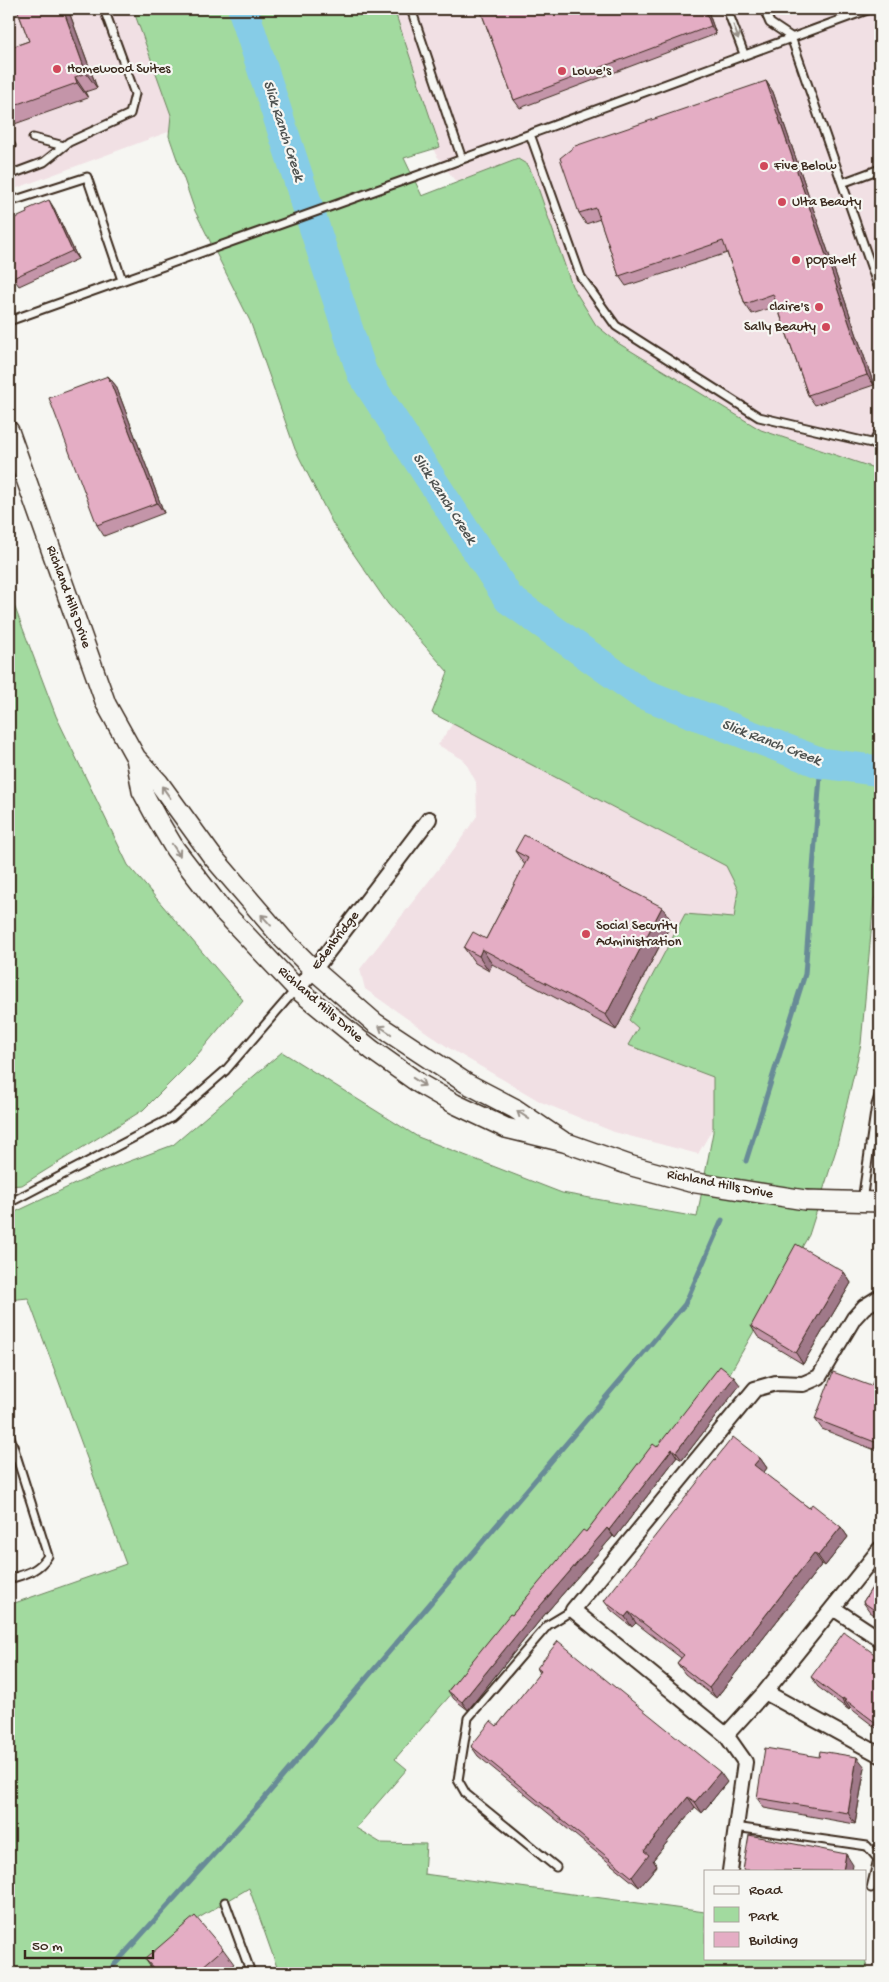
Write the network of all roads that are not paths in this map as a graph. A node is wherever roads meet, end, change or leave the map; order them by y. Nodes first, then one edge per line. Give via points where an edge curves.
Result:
1 (104, 9) edge
2 (411, 9) edge
3 (727, 9) edge
4 (764, 9) edge
5 (870, 9) edge
6 (791, 37) junction
7 (744, 54) junction
8 (530, 134) junction
9 (33, 138) dead end
10 (64, 146) junction
11 (462, 159) junction
12 (880, 169) edge
13 (9, 176) edge
14 (842, 183) junction
15 (9, 202) edge
16 (122, 280) junction
17 (880, 292) edge
18 (9, 322) edge
19 (880, 430) edge
20 (9, 431) edge
21 (877, 444) edge
22 (136, 758) junction
23 (429, 819) dead end
24 (314, 970) junction
25 (297, 989) junction
26 (880, 1093) edge
27 (564, 1142) junction
28 (870, 1144) junction
29 (880, 1144) edge
30 (871, 1202) edge
31 (9, 1203) edge
32 (880, 1297) edge
33 (9, 1433) edge
34 (880, 1549) edge
35 (9, 1579) edge
36 (833, 1608) junction
37 (573, 1610) junction
38 (880, 1639) edge
39 (765, 1692) junction
40 (726, 1735) junction
41 (876, 1753) edge
42 (736, 1827) junction
43 (880, 1843) edge
44 (878, 1859) junction
45 (556, 1867) dead end
46 (730, 1870) edge
47 (871, 1888) dead end
48 (225, 1902) dead end
49 (252, 1973) edge

1 - 10 lane via 135,94 130,114
2 - 11 lane
3 -> 7 lane
4 - 6 lane via 770,24
5 - 6 lane
6 - 7 lane
6 - 14 lane
7 - 8 lane
8 - 11 lane
8 - 21 lane via 581,277 616,326 759,417
9 - 10 lane
10 - 13 lane via 44,162
11 - 16 lane
12 - 14 lane
14 - 17 lane
15 - 16 lane via 86,177
16 - 18 lane
19 - 21 lane
20 - 22 street, Richland Hills Drive via 106,704
24 -> 22 street, Richland Hills Drive via 241,893 159,783
22 -> 25 street, Richland Hills Drive via 142,791 175,849 222,910
23 - 24 street, Edenbridge
24 - 25 street, Edenbridge
27 -> 24 street, Richland Hills Drive via 375,1023
25 -> 27 street, Richland Hills Drive via 372,1050 448,1100 506,1128
25 - 31 lane, Edenbridge via 226,1070 171,1118
26 - 28 lane
27 - 30 street, Richland Hills Drive via 690,1182 806,1200
28 - 29 lane
28 - 30 lane
32 - 37 street via 854,1318 819,1377 803,1384 776,1383 756,1389
33 - 35 lane via 48,1556 31,1573
34 - 36 street
36 - 38 street
36 - 39 street
37 - 40 street
37 - 45 lane via 548,1625 468,1718 458,1780 466,1794
39 - 40 street
39 - 41 street
40 - 42 street via 745,1762
42 - 44 lane via 868,1846
42 - 46 street
43 - 44 lane
44 - 47 lane
48 - 49 lane

